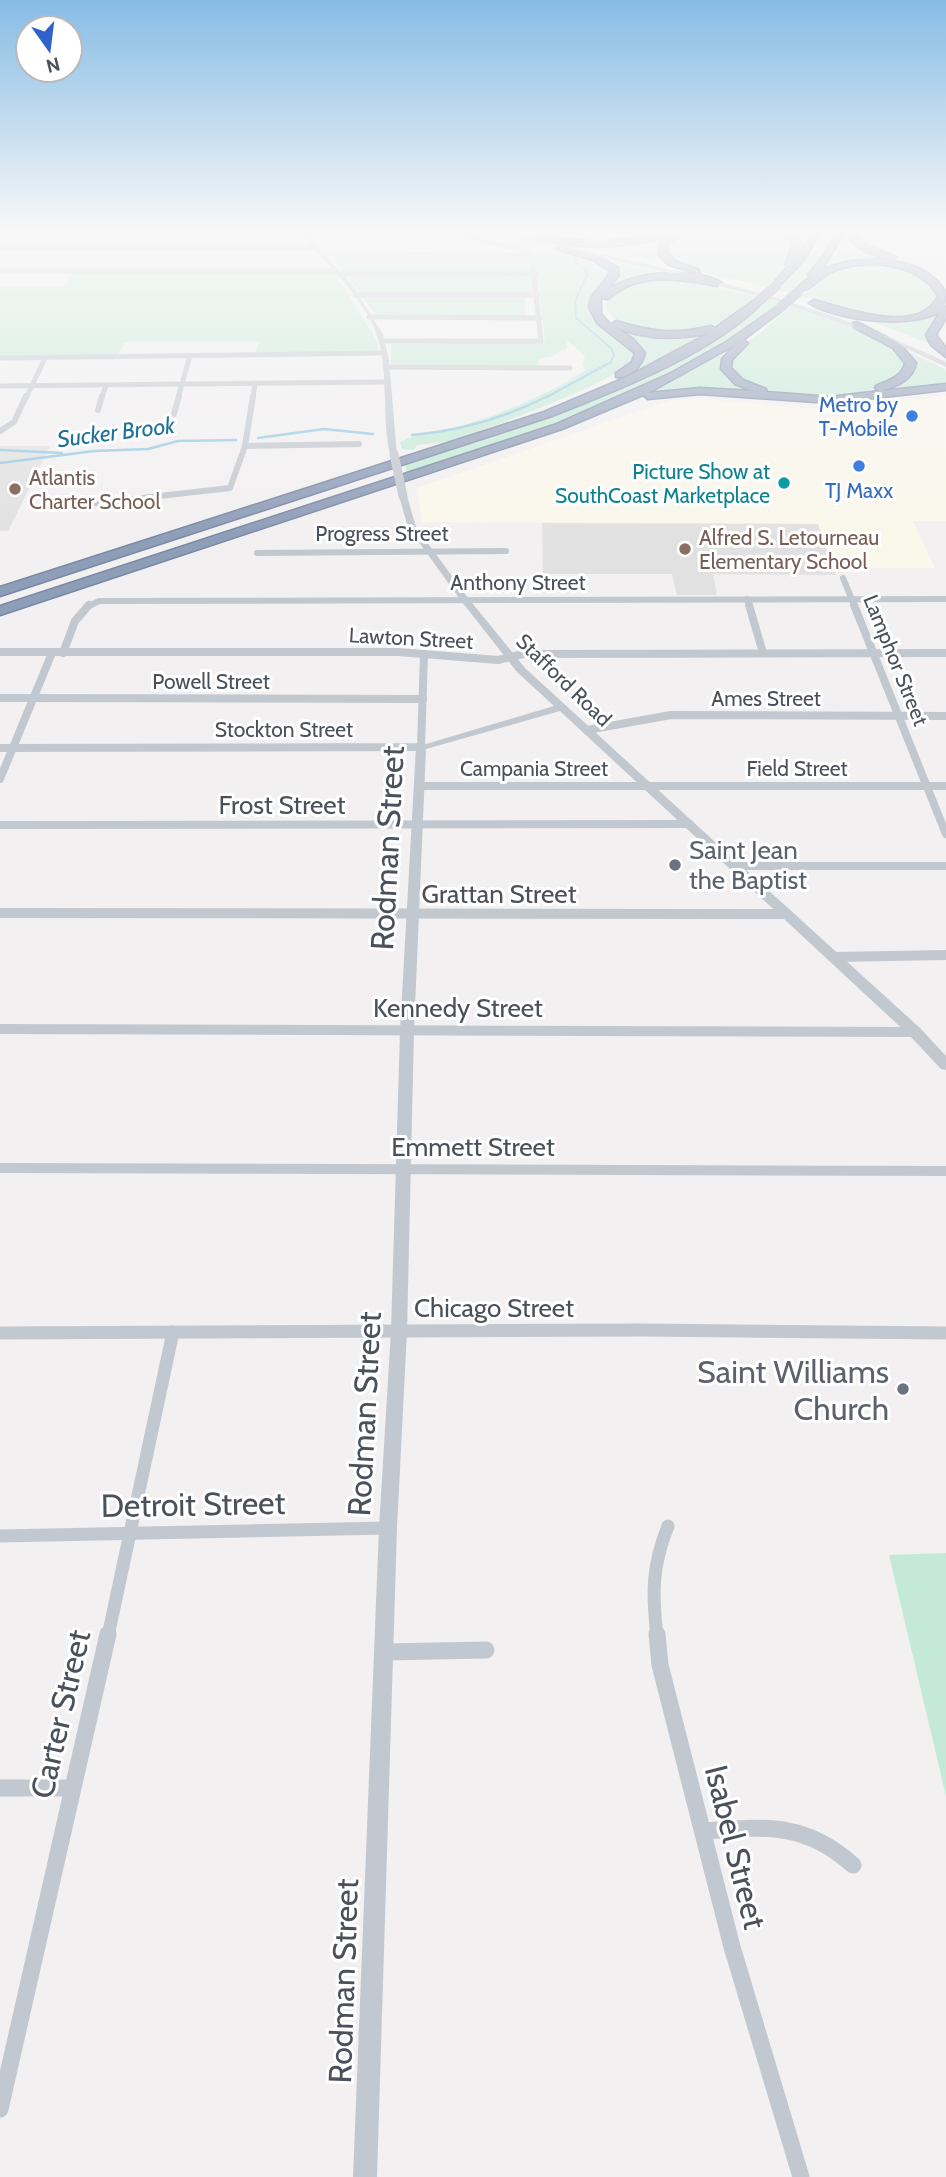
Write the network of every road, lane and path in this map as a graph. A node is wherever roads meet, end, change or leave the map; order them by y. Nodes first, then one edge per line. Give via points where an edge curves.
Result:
1 (379, 335) edge
2 (540, 335) edge
3 (621, 335) edge
4 (711, 335) edge
5 (744, 335) edge
6 (753, 335) edge
7 (876, 335) edge
8 (879, 335) edge
9 (897, 335) edge
10 (931, 335) edge
11 (383, 341) junction
12 (384, 354) junction
13 (946, 355) edge
14 (190, 356) junction
15 (0, 358) edge
16 (45, 358) junction
17 (946, 365) edge
18 (385, 367) junction
19 (570, 368) dead end
20 (385, 382) junction
21 (255, 383) junction
22 (182, 384) junction
23 (106, 385) junction
24 (0, 386) edge
25 (29, 386) junction
26 (946, 387) edge
27 (98, 410) dead end
28 (174, 414) dead end
29 (577, 419) junction
30 (3, 430) edge
31 (467, 442) junction
32 (359, 444) dead end
33 (244, 446) junction
34 (89, 504) dead end
35 (429, 551) junction
36 (506, 551) dead end
37 (257, 553) dead end
38 (843, 578) dead end
39 (0, 592) edge
40 (747, 599) junction
41 (946, 599) edge
42 (465, 600) junction
43 (852, 600) junction
44 (0, 611) edge
45 (874, 652) junction
46 (0, 653) edge
47 (52, 653) junction
48 (63, 653) junction
49 (764, 653) junction
50 (946, 653) edge
51 (424, 654) junction
52 (510, 657) junction
53 (0, 698) edge
54 (33, 698) junction
55 (422, 699) junction
56 (563, 707) junction
57 (900, 716) junction
58 (946, 716) edge
59 (587, 730) junction
60 (421, 747) junction
61 (0, 748) edge
62 (13, 748) junction
63 (0, 779) edge
64 (419, 786) junction
65 (648, 786) junction
66 (929, 786) junction
67 (946, 786) edge
68 (690, 824) junction
69 (0, 825) edge
70 (418, 826) junction
71 (946, 834) edge
72 (735, 866) junction
73 (946, 866) edge
74 (0, 913) edge
75 (787, 914) junction
76 (415, 915) junction
77 (946, 955) edge
78 (834, 957) junction
79 (0, 1029) edge
80 (407, 1031) junction
81 (915, 1032) junction
82 (929, 1050) junction
83 (946, 1050) edge
84 (946, 1065) edge
85 (0, 1168) edge
86 (403, 1171) junction
87 (946, 1171) edge
88 (399, 1331) junction
89 (173, 1332) junction
90 (0, 1333) edge
91 (946, 1333) edge
92 (668, 1526) dead end
93 (387, 1528) junction
94 (131, 1534) junction
95 (0, 1536) edge
96 (486, 1650) dead end
97 (384, 1652) junction
98 (0, 1788) edge
99 (72, 1788) junction
100 (703, 1831) junction
101 (853, 1866) dead end
102 (0, 2109) edge
103 (365, 2177) edge
104 (801, 2177) edge

1 - 11 street, Stafford Road
2 - 11 street via 540,341
3 - 31 highway via 640,353 639,361 626,372 578,397
4 - 31 highway via 567,406
5 - 29 highway via 690,368
6 - 7 highway via 730,354 727,372 769,393 808,396 889,386 909,374 913,365 903,349
8 - 17 main road
9 - 13 main road
10 - 13 highway
11 - 12 street, Stafford Road
12 - 14 street
12 - 18 street, Stafford Road
14 - 16 street
14 - 22 street
15 - 16 street
16 - 25 street
18 - 19 street
18 - 20 street, Stafford Road
20 - 21 street
20 - 35 street, Stafford Road, bridge via 403,496 412,527
21 - 22 street
21 - 33 street
22 - 23 street
22 - 28 street
23 - 25 street
23 - 27 street
24 - 25 street
25 - 30 street via 23,407
26 - 29 highway via 820,401 676,392 642,397
29 - 44 highway
31 - 39 highway
32 - 33 street
33 - 34 street via 230,488
35 - 36 street, Progress Street
35 - 37 street, Progress Street
35 - 42 street, Stafford Road
38 - 43 street, Lamphor Street
40 - 42 street, Anthony Street
40 - 43 street, Anthony Street
40 - 49 street
41 - 43 street, Anthony Street
42 - 48 street, Anthony Street via 124,600 90,604 79,613
42 - 52 street, Stafford Road
43 - 45 street, Lamphor Street
45 - 49 street, Lawton Street
45 - 50 street, Lawton Street
45 - 57 street, Lamphor Street
46 - 47 street, Lawton Street
47 - 48 street, Lawton Street
47 - 54 street
48 - 51 street, Lawton Street
49 - 52 street, Lawton Street
51 - 52 street, Lawton Street
51 - 55 street, Rodman Street
52 - 56 street, Stafford Road
53 - 54 street, Powell Street
54 - 55 street, Powell Street
54 - 62 street
55 - 60 street, Rodman Street
56 - 59 street, Stafford Road
56 - 60 street, Stockton Street
57 - 58 street, Ames Street
57 - 59 street, Ames Street via 671,715
57 - 66 street, Lamphor Street
59 - 65 street, Stafford Road
60 - 62 street, Stockton Street
60 - 64 street, Rodman Street
61 - 62 street, Stockton Street
62 - 63 street
64 - 65 street, Campania Street
64 - 70 street, Rodman Street
65 - 66 street, Field Street
65 - 68 street, Stafford Road
66 - 67 street, Field Street
66 - 71 street, Lamphor Street
68 - 70 street, Frost Street
68 - 72 street, Stafford Road
69 - 70 street, Frost Street
70 - 76 street, Rodman Street
72 - 73 street
72 - 75 street, Stafford Road
74 - 76 street, Grattan Street
75 - 76 street, Grattan Street
75 - 78 street, Stafford Road
76 - 80 street, Rodman Street
77 - 78 street
78 - 81 street, Stafford Road
79 - 80 street, Kennedy Street
80 - 81 street, Kennedy Street
80 - 86 street, Rodman Street
81 - 82 street, Stafford Road
82 - 83 street
82 - 84 street, Stafford Road
85 - 86 street, Emmett Street
86 - 87 street, Emmett Street
86 - 88 street, Rodman Street
88 - 89 street, Chicago Street
88 - 91 street, Chicago Street
88 - 93 street, Rodman Street
89 - 90 street, Chicago Street
89 - 94 street, Carter Street
92 - 100 street, Isabel Street via 658,1551 652,1589 660,1665
93 - 94 street, Detroit Street
93 - 97 street, Rodman Street
94 - 95 street, Detroit Street
94 - 99 street, Carter Street
96 - 97 street
97 - 103 street, Rodman Street
98 - 99 street
99 - 102 street, Carter Street
100 - 101 street via 781,1830 807,1835 827,1843
100 - 104 street, Isabel Street via 732,1947

